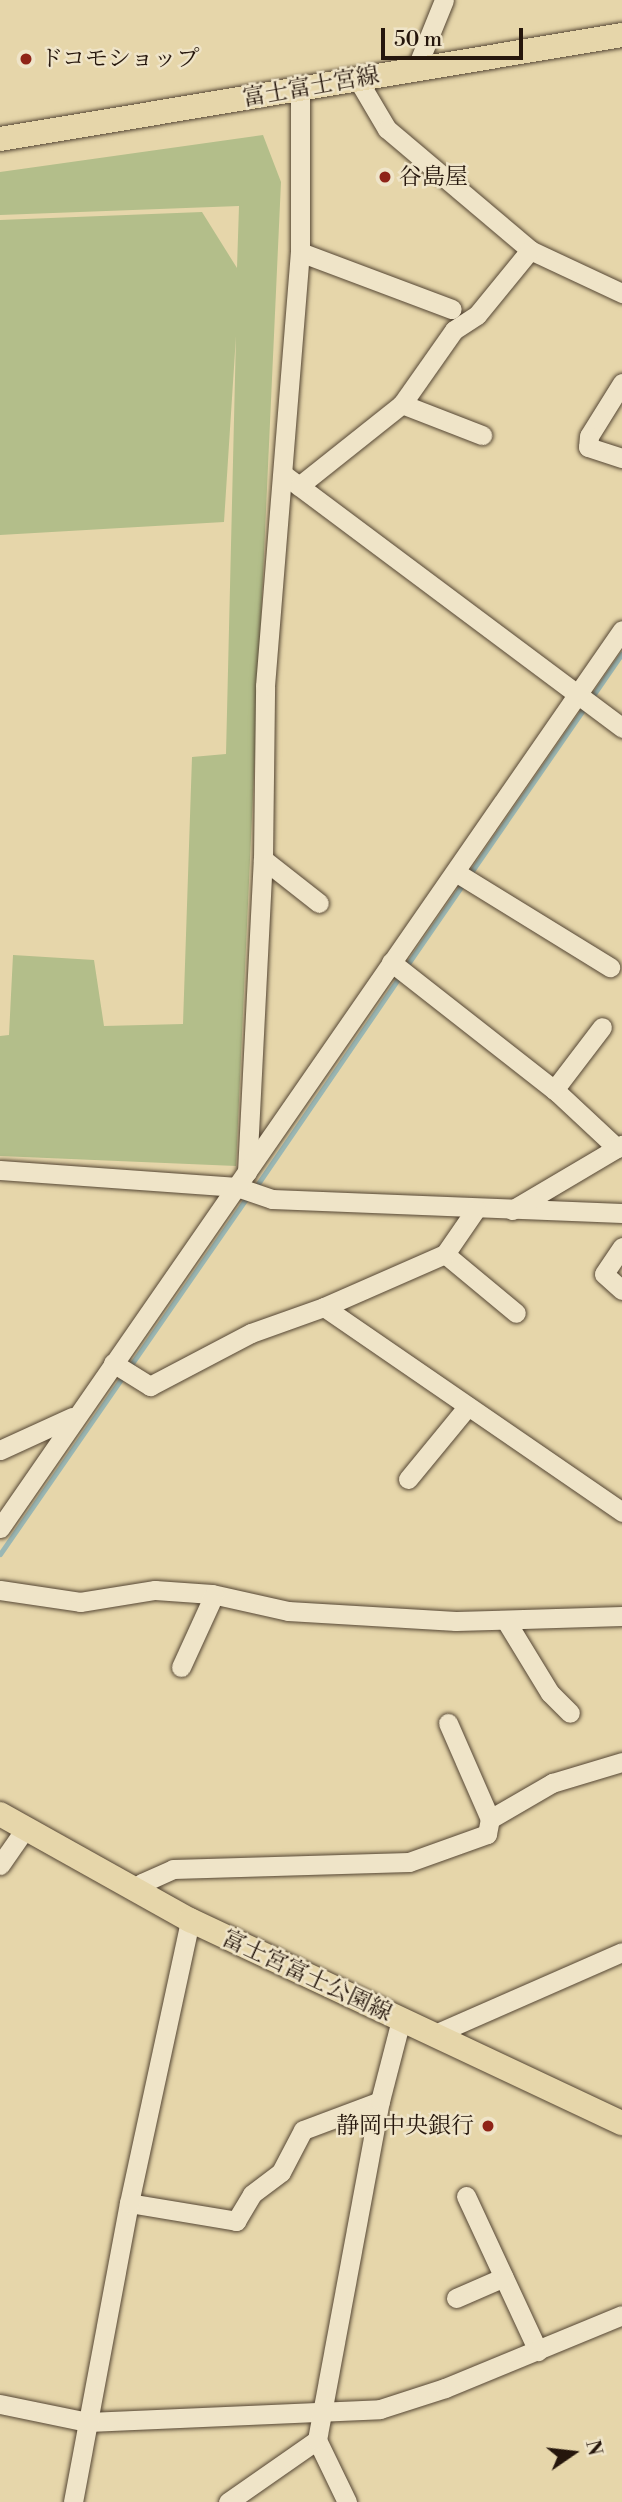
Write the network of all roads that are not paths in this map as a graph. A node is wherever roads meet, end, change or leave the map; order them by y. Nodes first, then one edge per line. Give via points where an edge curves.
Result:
1 (444, 0) edge
2 (622, 35) edge
3 (416, 69) junction
4 (358, 80) junction
5 (300, 90) junction
6 (0, 139) edge
7 (530, 250) junction
8 (300, 252) junction
9 (622, 293) edge
10 (452, 309) dead end
11 (622, 383) edge
12 (402, 404) junction
13 (482, 435) dead end
14 (622, 458) edge
15 (291, 480) junction
16 (622, 630) edge
17 (585, 700) junction
18 (622, 728) edge
19 (263, 859) junction
20 (463, 877) junction
21 (319, 903) dead end
22 (610, 967) dead end
23 (399, 968) junction
24 (602, 1027) dead end
25 (554, 1090) junction
26 (620, 1147) edge
27 (0, 1170) edge
28 (247, 1186) junction
29 (476, 1209) junction
30 (511, 1210) junction
31 (622, 1213) edge
32 (622, 1247) edge
33 (445, 1254) junction
34 (622, 1290) edge
35 (324, 1307) junction
36 (516, 1312) dead end
37 (123, 1369) junction
38 (468, 1406) junction
39 (73, 1417) junction
40 (0, 1450) edge
41 (408, 1479) dead end
42 (622, 1512) edge
43 (0, 1528) edge
44 (0, 1590) edge
45 (214, 1595) junction
46 (622, 1616) edge
47 (506, 1621) junction
48 (181, 1667) dead end
49 (569, 1713) dead end
50 (448, 1723) dead end
51 (622, 1762) edge
52 (0, 1814) edge
53 (490, 1819) junction
54 (25, 1829) junction
55 (0, 1865) edge
56 (136, 1891) junction
57 (190, 1920) junction
58 (622, 1952) edge
59 (401, 2020) junction
60 (433, 2035) junction
61 (380, 2101) junction
62 (622, 2123) edge
63 (466, 2196) dead end
64 (129, 2203) junction
65 (504, 2277) junction
66 (456, 2298) dead end
67 (622, 2315) edge
68 (538, 2351) junction
69 (0, 2404) edge
70 (325, 2410) junction
71 (88, 2422) junction
72 (317, 2440) junction
73 (235, 2500) edge
74 (72, 2502) edge
75 (347, 2502) edge

1 - 3 street
2 - 3 main road, 富士富士宮線
3 - 4 main road, 富士富士宮線
4 - 5 main road, 富士富士宮線
4 - 7 street via 387,129
5 - 6 main road, 富士富士宮線
5 - 8 street
7 - 9 street
7 - 12 street via 477,315 454,330
8 - 10 street
8 - 15 street
11 - 14 street via 589,436 588,447
12 - 13 street
12 - 15 street
15 - 17 street
15 - 19 street via 265,686
16 - 17 street
17 - 18 street
17 - 20 street
19 - 21 street
19 - 28 street
20 - 22 street
20 - 23 street
23 - 25 street
23 - 28 street
24 - 25 street
25 - 26 street
26 - 30 street
27 - 28 street
28 - 29 street
28 - 37 street
29 - 30 street
29 - 33 street
30 - 31 street
32 - 34 street via 604,1274
33 - 35 street
33 - 36 street
35 - 37 street via 251,1332 150,1386
35 - 38 street
37 - 39 street
38 - 41 street
38 - 42 street
39 - 40 street
39 - 43 street
44 - 45 street via 80,1602 155,1590
45 - 47 street via 288,1611
45 - 48 street
46 - 47 street
47 - 49 street via 550,1693
50 - 53 street
51 - 53 street via 552,1783
52 - 54 main road, 富士宮富士公園線
53 - 56 street via 487,1834 409,1862 173,1869 142,1883
54 - 55 street
54 - 56 main road, 富士宮富士公園線
56 - 57 main road, 富士宮富士公園線
57 - 59 main road, 富士宮富士公園線
57 - 64 street
58 - 60 street
59 - 60 main road, 富士宮富士公園線
59 - 61 street
60 - 62 main road, 富士宮富士公園線
61 - 64 street via 303,2130 281,2172 252,2194 236,2221
61 - 70 street
63 - 65 street
64 - 71 street
65 - 66 street
65 - 68 street
67 - 68 street
68 - 70 street via 380,2409
69 - 71 street
70 - 71 street
70 - 72 street
71 - 74 street
72 - 73 street
72 - 75 street

